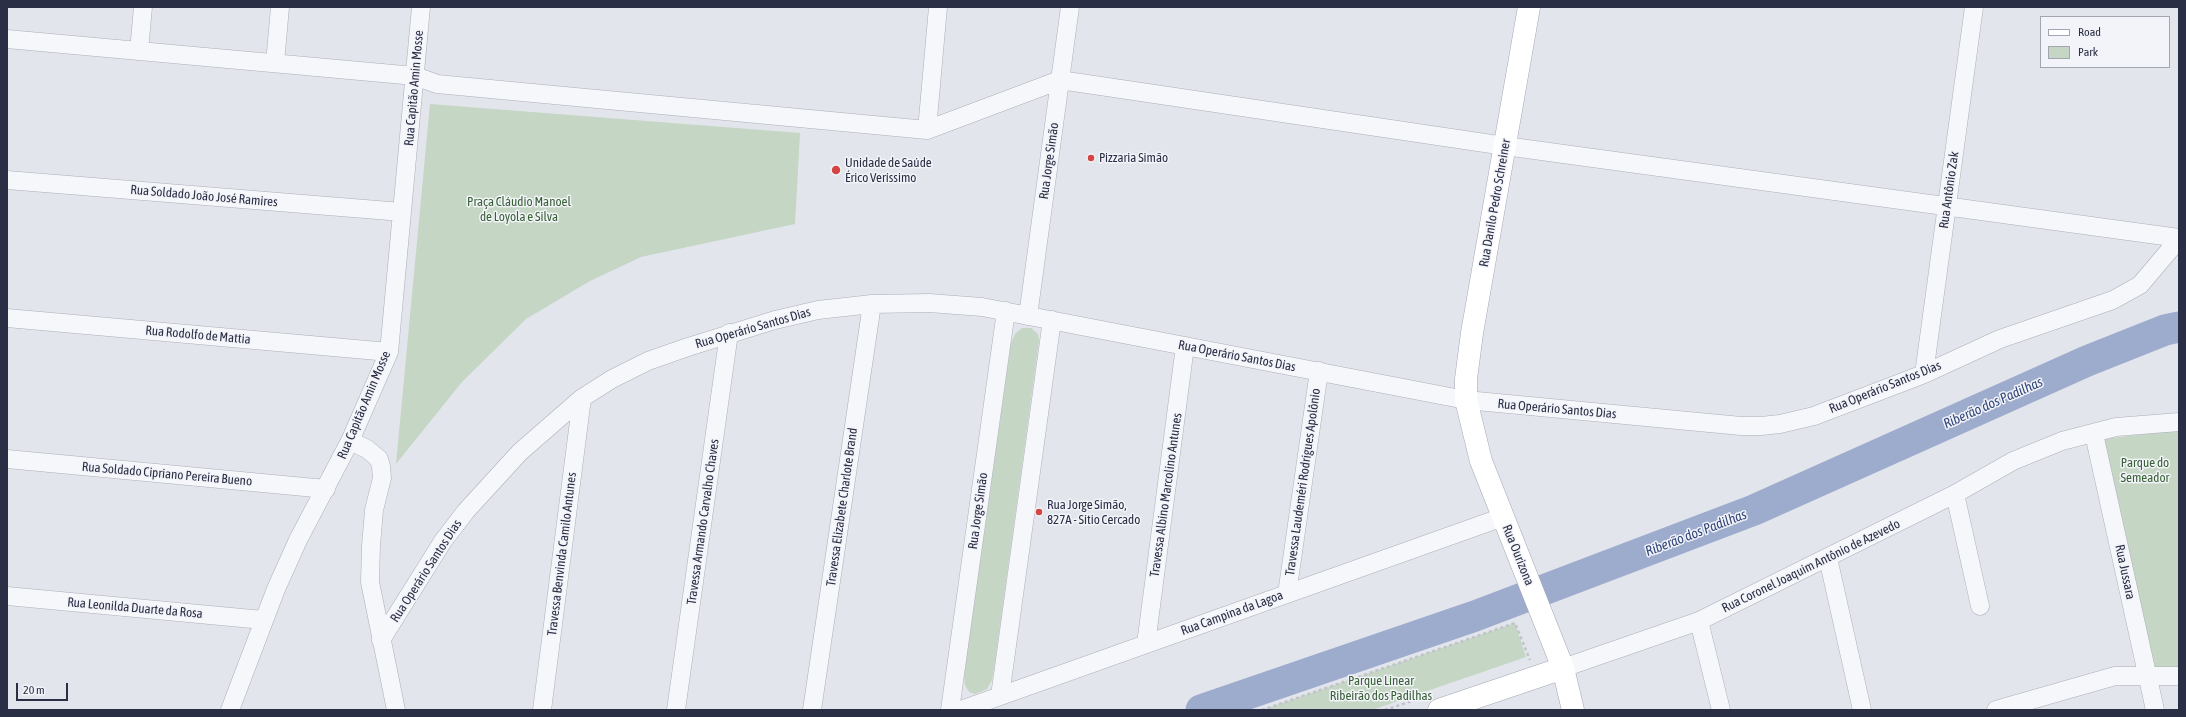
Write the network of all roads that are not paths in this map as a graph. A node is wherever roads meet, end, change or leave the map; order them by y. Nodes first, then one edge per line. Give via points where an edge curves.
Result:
1 (143, 7) edge
2 (280, 7) edge
3 (421, 7) edge
4 (938, 7) edge
5 (1070, 7) edge
6 (1529, 7) edge
7 (1974, 7) edge
8 (7, 39) edge
9 (139, 51) junction
10 (275, 64) junction
11 (414, 76) junction
12 (1060, 80) junction
13 (927, 130) junction
14 (1505, 146) junction
15 (7, 180) edge
16 (1947, 205) junction
17 (402, 212) junction
18 (2179, 239) edge
19 (872, 304) junction
20 (1006, 312) junction
21 (1028, 316) junction
22 (7, 318) edge
23 (1052, 320) junction
24 (729, 333) junction
25 (1186, 346) junction
26 (389, 352) junction
27 (1318, 371) junction
28 (1924, 374) junction
29 (582, 398) junction
30 (1466, 400) junction
31 (2179, 422) edge
32 (2094, 434) junction
33 (350, 441) junction
34 (7, 459) edge
35 (326, 489) junction
36 (1955, 494) junction
37 (1503, 518) junction
38 (1828, 558) junction
39 (1287, 594) junction
40 (7, 596) edge
41 (1980, 606) dead end
42 (263, 620) junction
43 (1699, 621) junction
44 (380, 640) junction
45 (1146, 644) junction
46 (1563, 668) junction
47 (2148, 676) junction
48 (2179, 676) edge
49 (1539, 677) junction
50 (1000, 696) junction
51 (1434, 703) edge
52 (1572, 705) edge
53 (230, 710) edge
54 (396, 710) edge
55 (542, 710) edge
56 (676, 710) edge
57 (812, 710) edge
58 (950, 710) edge
59 (961, 710) edge
60 (1721, 710) edge
61 (1862, 710) edge
62 (1996, 710) edge
63 (2155, 710) edge

1 - 9 street
2 - 10 street
3 - 11 street, Rua Capitão Amin Mosse
4 - 13 street
5 - 12 street, Rua Jorge Simão
6 - 14 main road, Rua Danilo Pedro Schreiner
7 - 16 street, Rua Antônio Zak
8 - 9 street
9 - 10 street
10 - 11 street
11 - 13 street via 437,84
11 - 17 street, Rua Capitão Amin Mosse
12 - 13 street
12 - 14 street
12 - 21 street, Rua Jorge Simão
14 - 16 street
14 - 30 main road, Rua Danilo Pedro Schreiner via 1472,333
15 - 17 street, Rua Soldado João José Ramires
16 - 18 street
16 - 28 street, Rua Antônio Zak
17 - 26 street, Rua Capitão Amin Mosse
18 - 28 street, Rua Operário Santos Dias via 2154,271 2140,285 2127,293 2087,310 2000,339
19 - 20 street, Rua Operário Santos Dias via 948,304
19 - 24 street, Rua Operário Santos Dias via 818,310
19 - 57 street, Travessa Elizabete Charlote Brand
20 - 21 street, Rua Operário Santos Dias
20 - 58 street, Rua Jorge Simão
21 - 23 street, Rua Operário Santos Dias
22 - 26 street, Rua Rodolfo de Mattia
23 - 25 street, Rua Operário Santos Dias
23 - 50 street
24 - 29 street, Rua Operário Santos Dias via 648,361
24 - 56 street, Travessa Armando Carvalho Chaves
25 - 27 street, Rua Operário Santos Dias
25 - 45 street, Travessa Albino Marcolino Antunes
26 - 33 street, Rua Capitão Amin Mosse
27 - 30 street, Rua Operário Santos Dias
27 - 39 street, Travessa Laudeméri Rodrigues Apolônio
28 - 30 street, Rua Operário Santos Dias via 1814,416 1761,426
29 - 44 street, Rua Operário Santos Dias via 520,452 466,511 443,541
29 - 55 street, Travessa Benvinda Camilo Antunes
30 - 37 main road, Rua Ourizona via 1481,461
31 - 32 street, Rua Coronel Joaquim Antônio de Azevedo via 2116,427
32 - 36 street, Rua Coronel Joaquim Antônio de Azevedo via 2062,441 2013,461
32 - 47 street, Rua Jussara
33 - 35 street, Rua Capitão Amin Mosse
33 - 44 street via 367,448 379,459 381,467 382,478 374,510 370,561 373,602
34 - 35 street, Rua Soldado Cipriano Pereira Bueno
35 - 42 street, Rua Capitão Amin Mosse via 298,540
36 - 38 street, Rua Coronel Joaquim Antônio de Azevedo
36 - 41 street
37 - 39 street, Rua Campina da Lagoa
37 - 46 main road, Rua Ourizona
38 - 43 street, Rua Coronel Joaquim Antônio de Azevedo
38 - 61 street
39 - 45 street, Rua Campina da Lagoa
40 - 42 street, Rua Leonilda Duarte da Rosa
42 - 53 street, Rua Capitão Amin Mosse
43 - 46 street, Rua Coronel Joaquim Antônio de Azevedo
43 - 60 street
44 - 54 street
45 - 50 street, Rua Campina da Lagoa
46 - 49 main road, Rua Coronel Joaquim Antônio de Azevedo
46 - 52 main road, Rua Ourizona
47 - 48 street
47 - 62 street via 2115,676
47 - 63 street, Rua Jussara
49 - 51 main road, Rua Coronel Joaquim Antônio de Azevedo
49 - 52 main road via 1560,688
50 - 59 street, Rua Campina da Lagoa

